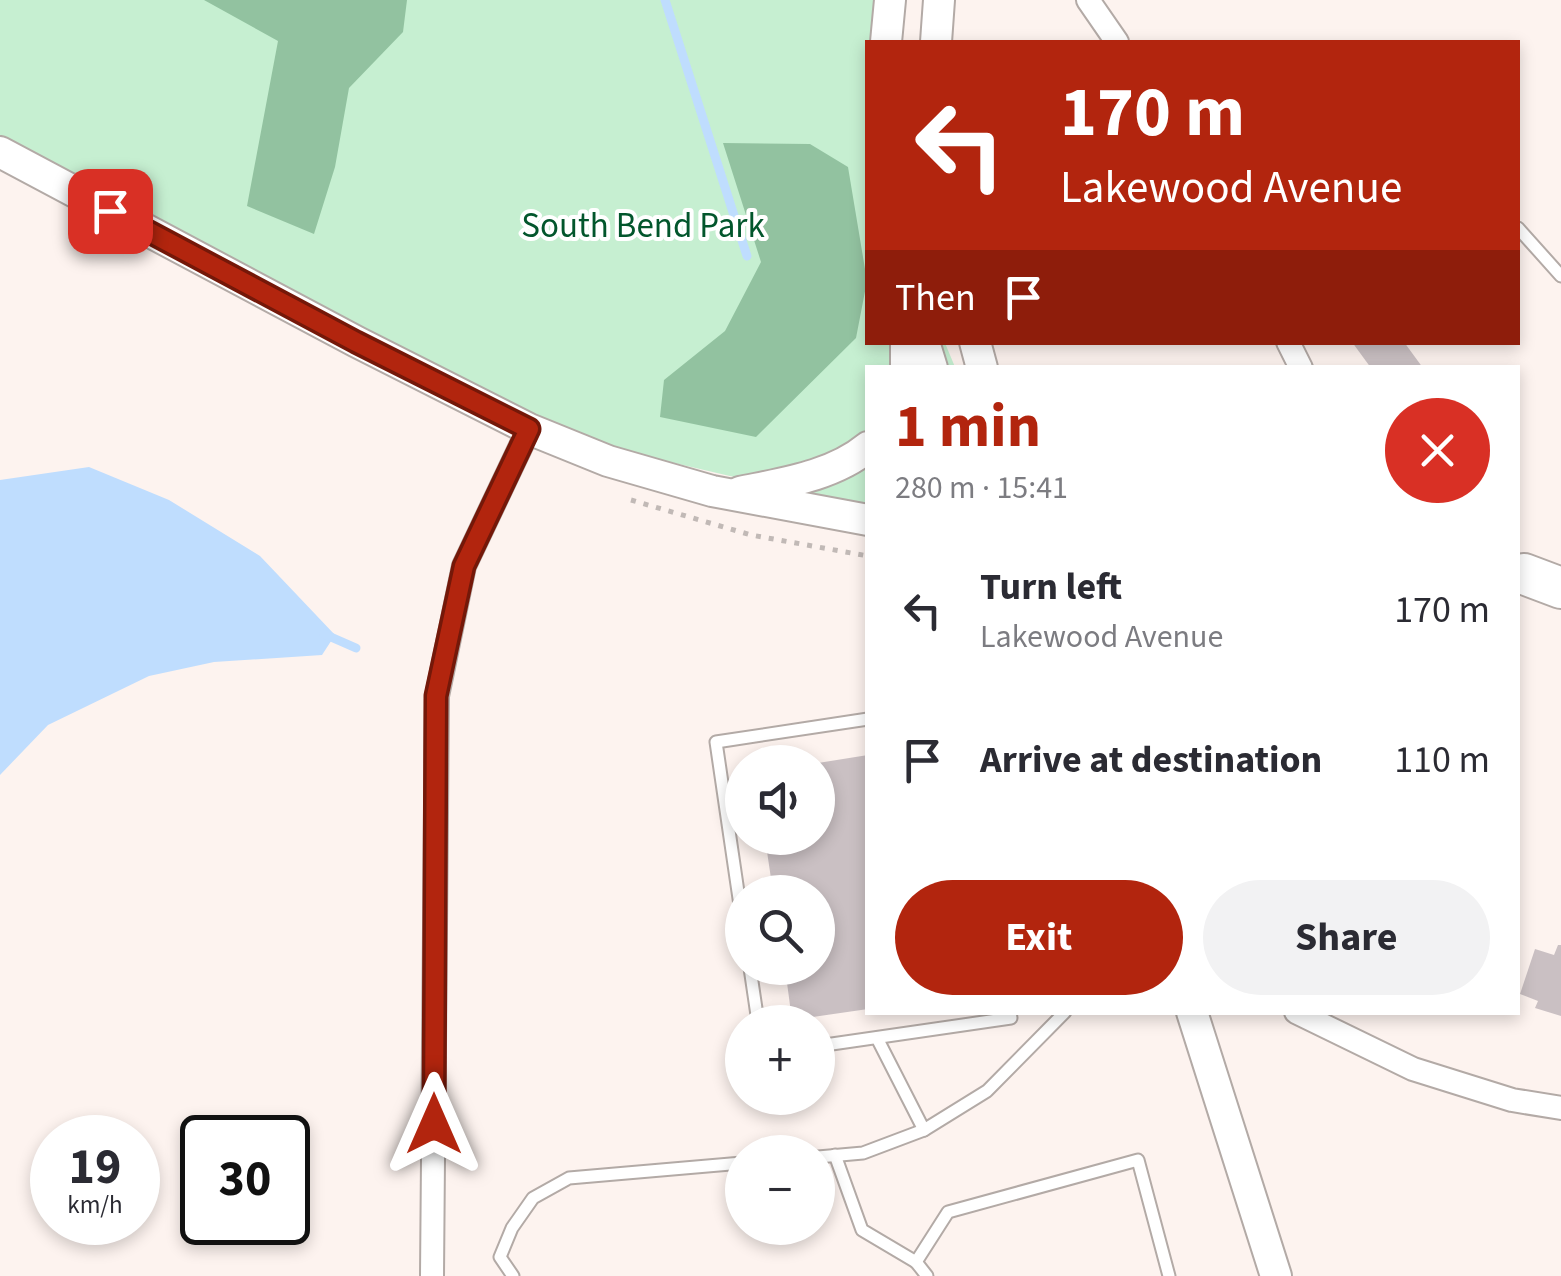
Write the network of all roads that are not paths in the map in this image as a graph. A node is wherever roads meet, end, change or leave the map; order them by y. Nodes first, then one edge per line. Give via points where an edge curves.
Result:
1 (890, 0) edge
2 (940, 0) edge
3 (1088, 0) edge
4 (886, 40) edge
5 (936, 40) edge
6 (1116, 40) edge
7 (0, 152) edge
8 (1520, 230) edge
9 (1561, 276) edge
10 (529, 429) junction
11 (865, 448) edge
12 (730, 494) junction
13 (865, 519) edge
14 (865, 719) edge
15 (736, 875) edge
16 (1010, 1015) edge
17 (1062, 1015) edge
18 (1193, 1015) edge
19 (1302, 1015) edge
20 (877, 1038) junction
21 (835, 1044) edge
22 (1561, 1108) edge
23 (924, 1130) junction
24 (835, 1155) joint
25 (725, 1164) edge
26 (916, 1262) junction
27 (432, 1276) edge
28 (512, 1276) edge
29 (927, 1276) edge
30 (1169, 1276) edge
31 (1276, 1276) edge

1 - 4 main road
2 - 5 main road
3 - 6 street
7 - 10 main road
8 - 9 lane
10 - 12 main road via 608,461
10 - 27 street via 464,566 436,696
11 - 12 main road via 810,476
12 - 13 main road
14 - 15 lane via 716,742
16 - 20 lane
17 - 23 lane via 987,1091
18 - 31 main road
19 - 22 street via 1412,1069
20 - 21 lane
20 - 23 lane
23 - 24 lane
24 - 26 lane via 862,1230
25 - 28 lane via 569,1178 532,1198 512,1228 500,1256
26 - 29 lane
26 - 30 lane via 948,1212 1138,1160

